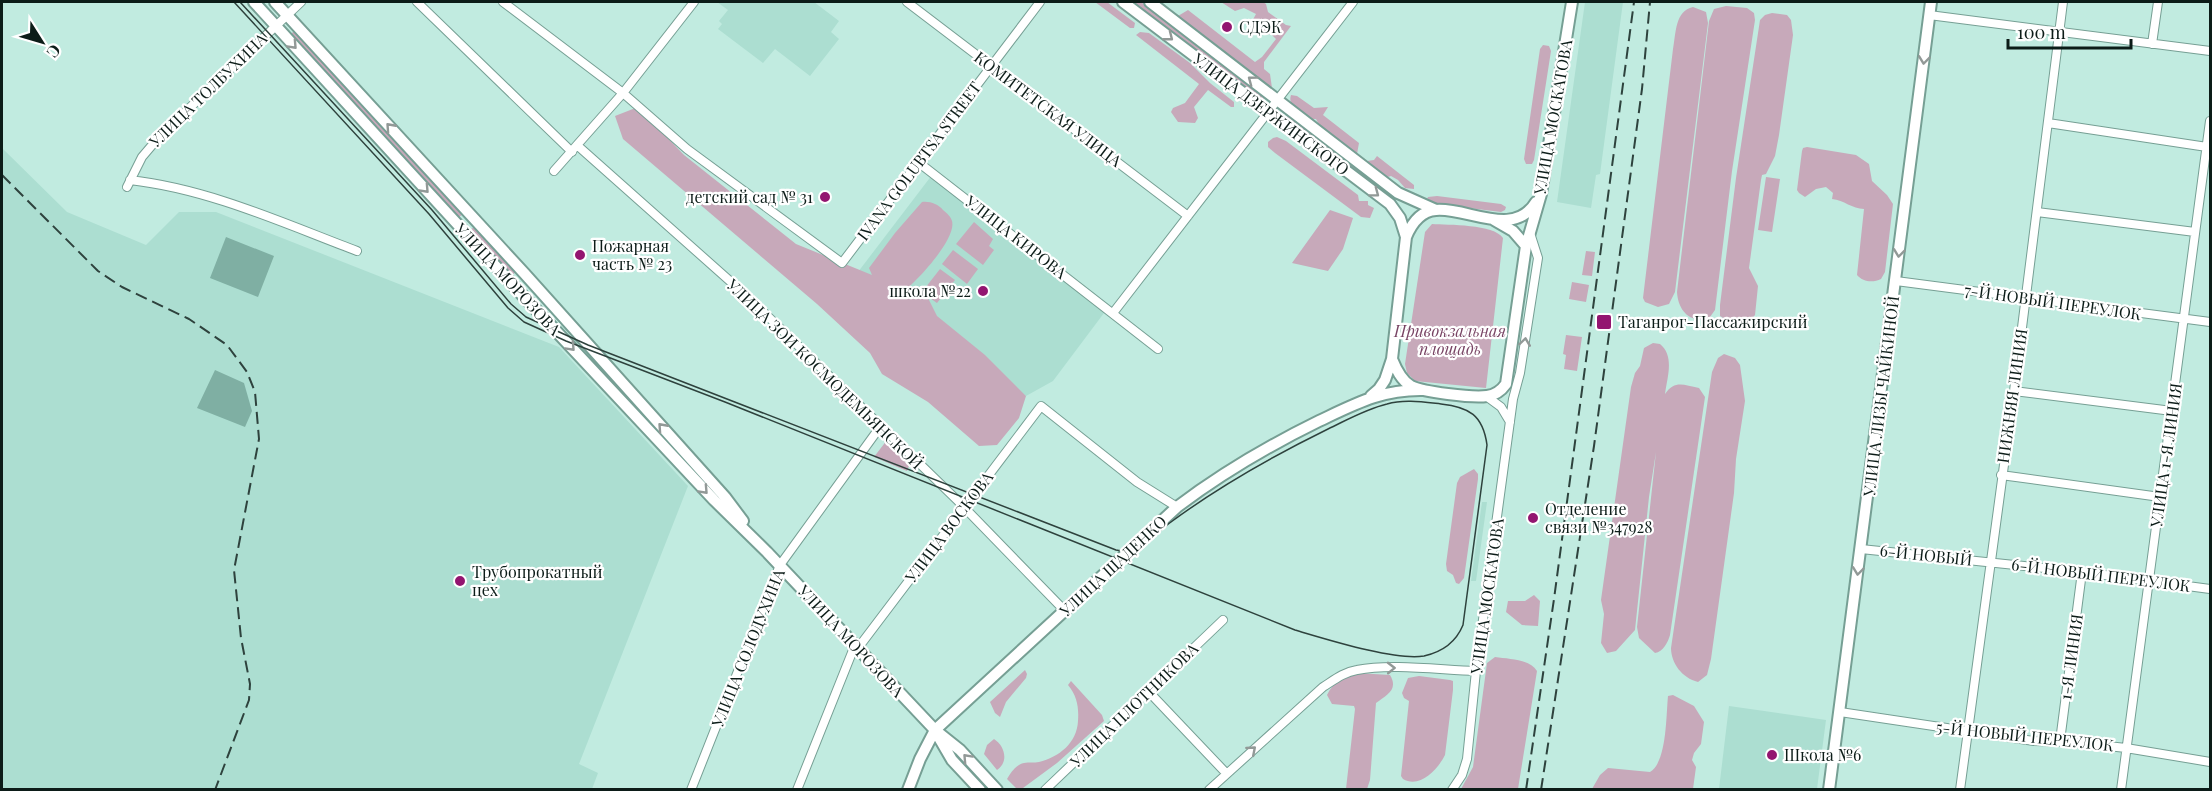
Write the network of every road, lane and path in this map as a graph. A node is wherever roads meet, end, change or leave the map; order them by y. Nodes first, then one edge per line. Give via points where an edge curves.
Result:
1 (254, 2) edge
2 (275, 2) edge
3 (301, 2) edge
4 (417, 2) edge
5 (503, 2) edge
6 (694, 2) edge
7 (907, 2) edge
8 (1040, 2) edge
9 (1123, 2) edge
10 (1150, 2) edge
11 (1353, 2) edge
12 (1572, 2) edge
13 (1931, 2) edge
14 (2063, 2) edge
15 (2158, 2) edge
16 (287, 14) junction
17 (1929, 15) junction
18 (275, 25) junction
19 (2059, 32) junction
20 (2152, 44) junction
21 (2211, 51) edge
22 (991, 66) junction
23 (623, 93) junction
24 (1278, 100) junction
25 (1268, 113) junction
26 (2211, 122) edge
27 (2048, 123) junction
28 (578, 146) junction
29 (2207, 147) junction
30 (572, 152) junction
31 (918, 162) junction
32 (554, 171) dead end
33 (1541, 194) junction
34 (1436, 210) junction
35 (2037, 212) junction
36 (471, 216) junction
37 (1188, 216) junction
38 (1494, 220) junction
39 (460, 227) junction
40 (2195, 232) junction
41 (1530, 233) junction
42 (1406, 237) junction
43 (1526, 246) junction
44 (357, 251) dead end
45 (1538, 258) junction
46 (524, 273) junction
47 (1896, 281) junction
48 (513, 285) junction
49 (2026, 298) junction
50 (1113, 313) junction
51 (2184, 319) junction
52 (2211, 322) edge
53 (1158, 349) dead end
54 (1392, 359) junction
55 (1506, 384) junction
56 (1424, 390) junction
57 (2014, 391) junction
58 (1486, 396) junction
59 (1368, 398) junction
60 (1513, 399) junction
61 (2172, 411) junction
62 (1510, 424) junction
63 (880, 427) junction
64 (2001, 475) junction
65 (2160, 497) junction
66 (964, 507) junction
67 (1177, 507) junction
68 (1861, 549) junction
69 (767, 552) junction
70 (1991, 562) junction
71 (780, 565) junction
72 (2082, 572) junction
73 (2149, 581) junction
74 (2211, 589) edge
75 (1064, 610) junction
76 (1223, 620) dead end
77 (857, 646) junction
78 (1476, 671) junction
79 (1149, 692) junction
80 (1840, 712) junction
81 (935, 730) junction
82 (1967, 731) junction
83 (2060, 741) junction
84 (2126, 748) junction
85 (2211, 762) edge
86 (1226, 772) junction
87 (692, 789) edge
88 (797, 789) edge
89 (908, 789) edge
90 (980, 789) edge
91 (997, 789) edge
92 (1045, 789) edge
93 (1209, 789) edge
94 (1452, 789) edge
95 (1829, 789) edge
96 (1959, 789) edge
97 (2121, 789) edge

1 - 18 main road, УЛИЦА МОРОЗОВА
2 - 16 main road, УЛИЦА МОРОЗОВА
3 - 16 street, УЛИЦА ТОЛБУХИНА
4 - 30 street
5 - 23 street
6 - 23 street
7 - 22 street, КОМИТЕТСКАЯ УЛИЦА
8 - 22 street, IVANA GOLUBTSA STREET
9 -> 25 main road, УЛИЦА ДЗЕРЖИНСКОГО
24 -> 10 main road, УЛИЦА ДЗЕРЖИНСКОГО
11 - 24 street
12 - 33 main road, УЛИЦА МОСКАТОВА
13 - 17 main road, УЛИЦА ЛИЗЫ ЧАЙКИНОЙ
14 - 19 street, НИЖНЯЯ ЛИНИЯ
15 - 20 street
16 - 18 street, УЛИЦА ТОЛБУХИНА
36 -> 16 main road, УЛИЦА МОРОЗОВА
17 - 19 street
17 -> 47 main road, УЛИЦА ЛИЗЫ ЧАЙКИНОЙ
18 -> 39 main road, УЛИЦА МОРОЗОВА
18 - 44 street, УЛИЦА ТОЛБУХИНА via 159,137 142,157 129,183 157,183 226,201
19 - 20 street
19 - 27 street, НИЖНЯЯ ЛИНИЯ
20 - 21 street
22 - 31 street, IVANA GOLUBTSA STREET
22 - 37 street, КОМИТЕТСКАЯ УЛИЦА
23 - 28 street
23 - 31 street, IVANA GOLUBTSA STREET via 687,149 842,263
24 - 25 street
24 - 34 main road, УЛИЦА ДЗЕРЖИНСКОГО via 1398,193
25 - 37 street
25 -> 42 main road, УЛИЦА ДЗЕРЖИНСКОГО via 1390,204
26 - 29 street, УЛИЦА 1-Я ЛИНИЯ
27 - 29 street
27 - 35 street, НИЖНЯЯ ЛИНИЯ
28 - 30 street
28 - 63 street, УЛИЦА ЗОИ КОСМОДЕМЬЯНСКОЙ via 749,298
29 - 40 street, УЛИЦА 1-Я ЛИНИЯ
30 - 32 street
31 - 50 street, УЛИЦА КИРОВА
33 - 38 main road via 1523,216
33 - 41 main road, УЛИЦА МОСКАТОВА
34 - 38 main road
34 - 42 main road via 1415,221
35 - 40 street
35 - 49 street, НИЖНЯЯ ЛИНИЯ
36 - 39 main road
36 - 46 main road, УЛИЦА МОРОЗОВА
37 - 50 street
38 - 43 main road via 1513,231
39 - 48 main road, УЛИЦА МОРОЗОВА
40 - 51 street, УЛИЦА 1-Я ЛИНИЯ
41 - 43 main road, УЛИЦА МОСКАТОВА
41 - 45 street, УЛИЦА МОСКАТОВА
42 - 54 main road
43 - 45 street
43 - 55 main road, УЛИЦА МОСКАТОВА
60 -> 45 street, УЛИЦА МОСКАТОВА
46 - 48 main road
69 -> 46 main road, УЛИЦА МОРОЗОВА via 725,498
47 - 49 street, 7-Й НОВЫЙ ПЕРЕУЛОК
47 - 68 main road, УЛИЦА ЛИЗЫ ЧАЙКИНОЙ
48 -> 69 main road, УЛИЦА МОРОЗОВА
49 - 51 street, 7-Й НОВЫЙ ПЕРЕУЛОК
49 - 57 street, НИЖНЯЯ ЛИНИЯ
50 - 53 street, УЛИЦА КИРОВА
51 - 52 street, 7-Й НОВЫЙ ПЕРЕУЛОК
51 - 61 street, УЛИЦА 1-Я ЛИНИЯ
54 - 56 main road via 1406,381
54 - 59 main road, УЛИЦА ЩАДЕНКО via 1385,380
55 - 58 main road via 1502,391
55 - 60 street
56 - 58 main road
56 - 59 main road, УЛИЦА ЩАДЕНКО via 1397,390
57 - 61 street
57 - 64 street, НИЖНЯЯ ЛИНИЯ
58 - 62 street via 1501,407
59 - 67 main road, УЛИЦА ЩАДЕНКО via 1252,455
60 - 62 street, УЛИЦА МОСКАТОВА
61 - 65 street, УЛИЦА 1-Я ЛИНИЯ
62 - 78 street, УЛИЦА МОСКАТОВА
63 - 66 street, УЛИЦА ЗОИ КОСМОДЕМЬЯНСКОЙ
63 - 71 street, УЛИЦА СОЛОДУХИНА
64 - 65 street
64 - 70 street, НИЖНЯЯ ЛИНИЯ
65 - 73 street, УЛИЦА 1-Я ЛИНИЯ
66 - 67 street, УЛИЦА ВОСКОВА via 1041,406 1137,482
66 - 75 street, УЛИЦА ЗОИ КОСМОДЕМЬЯНСКОЙ
66 - 77 street, УЛИЦА ВОСКОВА
67 - 75 main road, УЛИЦА ЩАДЕНКО
68 - 70 street, 6-Й НОВЫЙ
68 -> 80 main road, УЛИЦА ЛИЗЫ ЧАЙКИНОЙ
69 - 71 main road, УЛИЦА МОРОЗОВА
70 - 72 street, 6-Й НОВЫЙ ПЕРЕУЛОК
70 - 82 street, НИЖНЯЯ ЛИНИЯ
71 - 77 main road, УЛИЦА МОРОЗОВА
71 - 87 street, УЛИЦА СОЛОДУХИНА
72 - 73 street, 6-Й НОВЫЙ ПЕРЕУЛОК
72 - 83 street, 1-Я ЛИНИЯ
73 - 74 street, 6-Й НОВЫЙ ПЕРЕУЛОК
73 - 84 street, УЛИЦА 1-Я ЛИНИЯ
75 - 81 main road, УЛИЦА ЩАДЕНКО
76 - 79 street, УЛИЦА ПЛОТНИКОВА
77 - 81 main road, УЛИЦА МОРОЗОВА
77 - 88 street, УЛИЦА ВОСКОВА
86 -> 78 street via 1323,687 1357,669
78 - 94 street, УЛИЦА МОСКАТОВА via 1467,759
79 - 86 street
79 - 92 street, УЛИЦА ПЛОТНИКОВА
80 - 82 street, 5-Й НОВЫЙ ПЕРЕУЛОК
80 - 95 main road, УЛИЦА ЛИЗЫ ЧАЙКИНОЙ
81 - 89 main road, УЛИЦА ЩАДЕНКО
81 - 90 main road, УЛИЦА МОРОЗОВА via 952,760
91 -> 81 main road, УЛИЦА МОРОЗОВА
82 - 83 street, 5-Й НОВЫЙ ПЕРЕУЛОК
82 - 96 street, НИЖНЯЯ ЛИНИЯ
83 - 84 street, 5-Й НОВЫЙ ПЕРЕУЛОК
84 - 85 street, 5-Й НОВЫЙ ПЕРЕУЛОК
84 - 97 street, УЛИЦА 1-Я ЛИНИЯ
86 - 93 street

